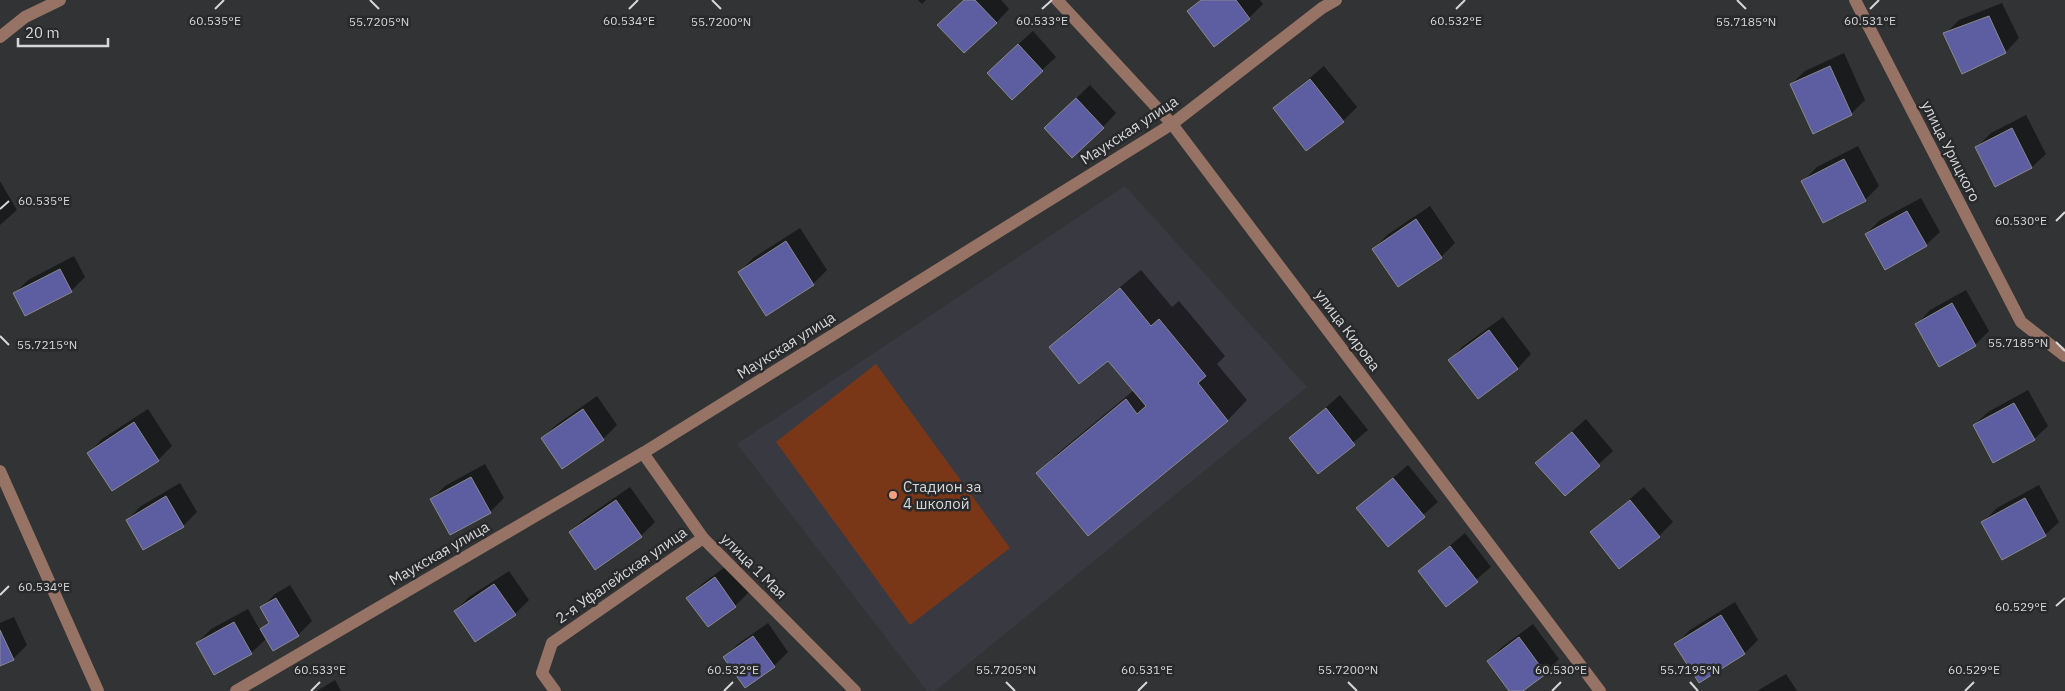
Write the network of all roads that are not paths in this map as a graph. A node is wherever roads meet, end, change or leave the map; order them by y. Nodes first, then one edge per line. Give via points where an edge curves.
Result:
1 (60, 0) edge
2 (1057, 0) edge
3 (1336, 0) edge
4 (1855, 0) edge
5 (0, 37) edge
6 (1172, 124) junction
7 (2065, 356) edge
8 (643, 453) junction
9 (0, 471) edge
10 (703, 538) junction
11 (98, 691) edge
12 (236, 691) edge
13 (555, 691) edge
14 (855, 691) edge
15 (1600, 691) edge

1 - 5 street via 25,17
2 - 6 street, улица Кирова
3 - 6 street, Маукская улица
4 - 7 street, улица Урицкого via 2021,322
6 - 8 street, Маукская улица
6 - 15 street, улица Кирова
8 - 10 street, улица 1 Мая
8 - 12 street, Маукская улица
9 - 11 street
10 - 13 street, 2-я Уфалейская улица via 552,643 542,674
10 - 14 street, улица 1 Мая

